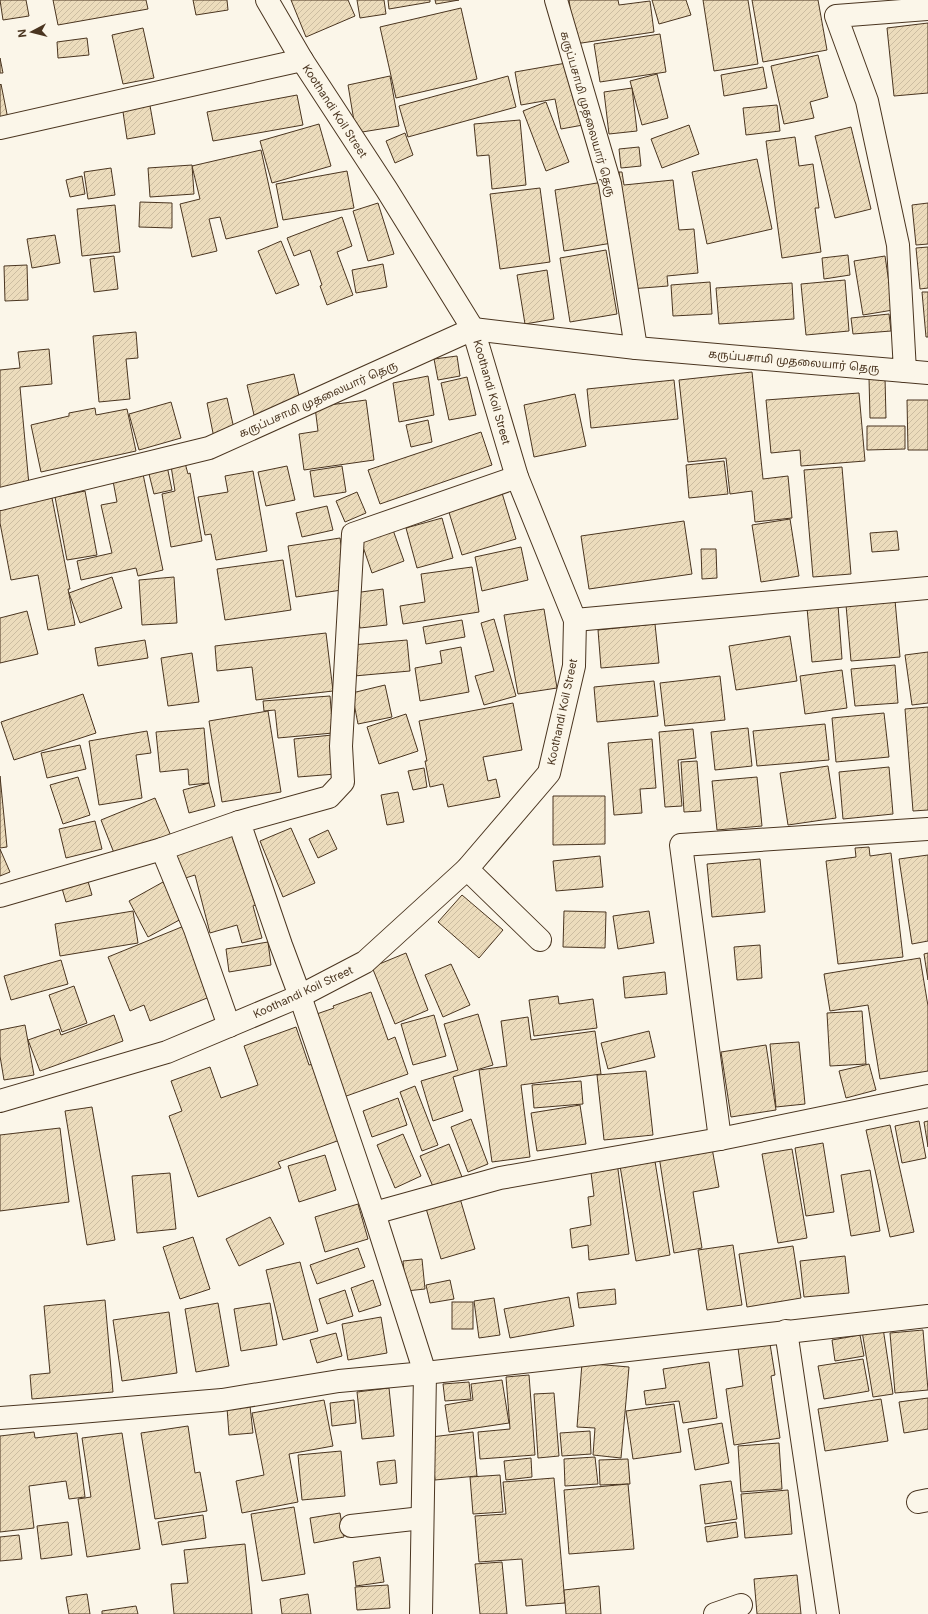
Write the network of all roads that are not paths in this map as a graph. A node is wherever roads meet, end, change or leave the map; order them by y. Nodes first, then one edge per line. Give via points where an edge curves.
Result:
1 (267, 0) edge
2 (556, 0) edge
3 (836, 8) edge
4 (928, 9) edge
5 (302, 60) junction
6 (0, 128) edge
7 (473, 329) junction
8 (636, 348) junction
9 (905, 371) junction
10 (928, 373) edge
11 (517, 478) junction
12 (0, 499) edge
13 (928, 588) edge
14 (575, 620) junction
15 (239, 822) junction
16 (928, 829) edge
17 (162, 849) junction
18 (467, 869) junction
19 (0, 896) edge
20 (540, 940) dead end
21 (300, 996) junction
22 (229, 1026) junction
23 (928, 1096) edge
24 (0, 1101) edge
25 (720, 1139) junction
26 (374, 1213) junction
27 (928, 1316) edge
28 (786, 1331) junction
29 (425, 1373) junction
30 (0, 1418) edge
31 (422, 1518) junction
32 (351, 1526) dead end
33 (741, 1605) dead end
34 (421, 1614) edge
35 (715, 1614) edge
36 (828, 1614) edge

1 - 5 street, Koothandi Koil Street
2 - 8 street, கருப்பசாமி முதலையார் தெரு via 610,184
3 - 4 street
3 - 9 street via 867,101 898,245
5 - 6 street
5 - 7 street, Koothandi Koil Street
7 - 8 street, கருப்பசாமி முதலையார் தெரு
7 - 11 street, Koothandi Koil Street
7 - 12 street, கருப்பசாமி முதலையார் தெரு via 210,448
8 - 9 street, கருப்பசாமி முதலையார் தெரு
9 - 10 street, கருப்பசாமி முதலையார் தெரு
11 - 14 street, Koothandi Koil Street
11 - 15 street via 353,534 341,746 343,782 329,797
13 - 14 street
14 - 18 street, Koothandi Koil Street via 574,666 549,773
15 - 17 street
15 - 21 street
16 - 25 street via 681,845
17 - 19 street
17 - 22 street via 195,929
18 - 20 street
18 - 21 street, Koothandi Koil Street via 365,962
21 - 22 street, Koothandi Koil Street
21 - 26 street
22 - 24 street, Koothandi Koil Street via 167,1052
23 - 25 street
25 - 26 street via 500,1178
26 - 29 street
27 - 28 street
28 - 29 street
28 - 36 street
29 - 30 street via 339,1381 222,1400
29 - 31 street
31 - 32 street
31 - 34 street
33 - 35 street

